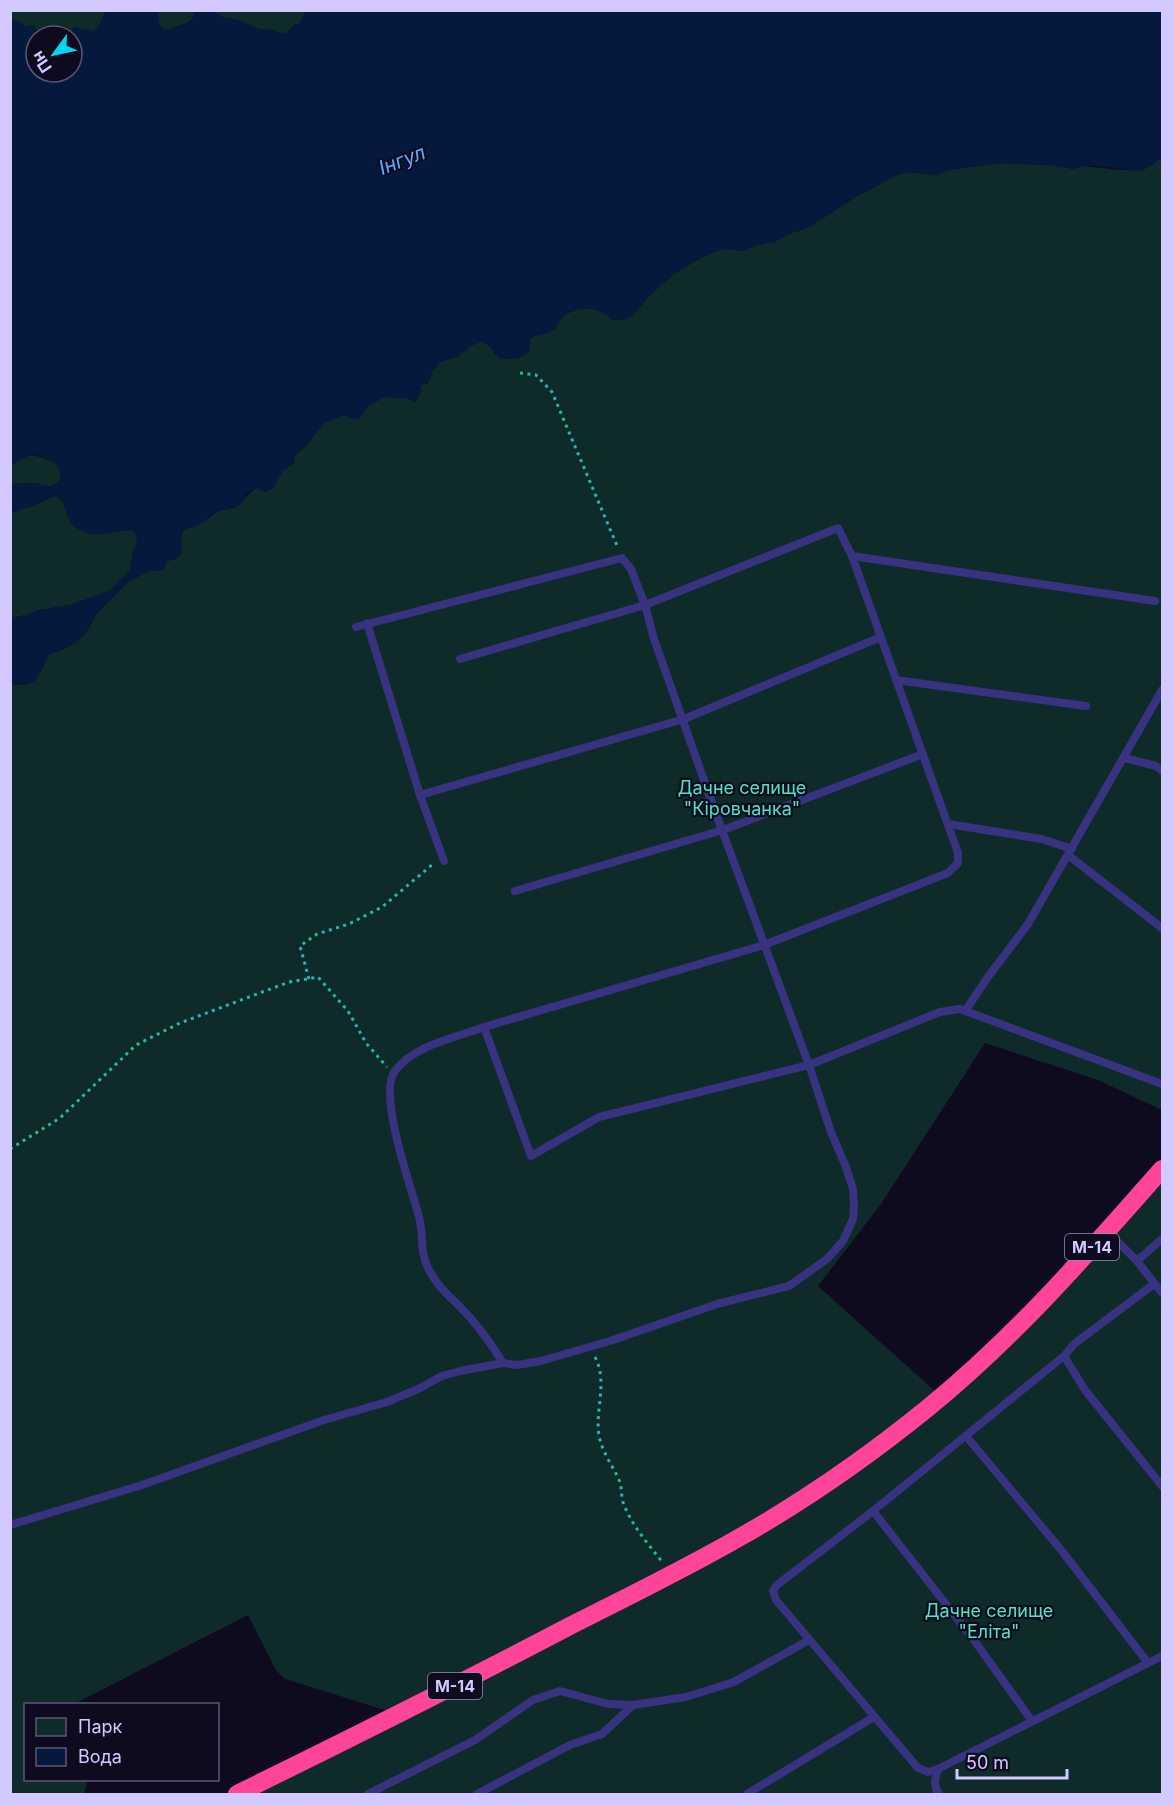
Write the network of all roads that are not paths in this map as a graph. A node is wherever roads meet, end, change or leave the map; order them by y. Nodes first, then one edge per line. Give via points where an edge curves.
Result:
1 (852, 556) junction
2 (1155, 601) dead end
3 (645, 605) junction
4 (367, 623) junction
5 (356, 627) dead end
6 (881, 637) junction
7 (460, 659) dead end
8 (897, 680) junction
9 (1162, 690) edge
10 (1086, 706) dead end
11 (684, 719) junction
12 (923, 754) junction
13 (1125, 758) junction
14 (1162, 771) edge
15 (420, 795) junction
16 (948, 824) junction
17 (723, 830) junction
18 (1070, 852) junction
19 (443, 859) road end
20 (514, 891) dead end
21 (1162, 928) edge
22 (764, 945) junction
23 (965, 1011) junction
24 (484, 1027) junction
25 (809, 1065) junction
26 (1162, 1084) edge
27 (1162, 1169) edge
28 (1107, 1231) junction
29 (1162, 1239) edge
30 (1137, 1261) junction
31 (1154, 1284) junction
32 (1162, 1293) edge
33 (1064, 1356) junction
34 (503, 1363) junction
35 (966, 1436) junction
36 (1162, 1486) edge
37 (873, 1511) junction
38 (10, 1525) edge
39 (810, 1640) junction
40 (1162, 1656) edge
41 (1148, 1663) junction
42 (633, 1706) junction
43 (874, 1717) junction
44 (1032, 1721) junction
45 (938, 1769) junction
46 (237, 1794) edge
47 (368, 1794) edge
48 (477, 1794) edge
49 (747, 1794) edge
50 (939, 1794) edge

1 - 2 lane
1 - 3 lane via 838,528
1 - 6 lane
3 - 4 lane via 632,568 622,558
3 - 7 lane
3 - 11 lane
4 - 5 lane
4 - 15 lane
6 - 8 lane
6 - 11 lane
8 - 10 lane
8 - 12 lane
9 - 13 lane
11 - 15 lane
11 - 17 lane
12 - 16 lane
12 - 17 lane
13 - 14 lane
13 - 18 lane
15 - 19 lane
16 - 18 lane via 1042,839
16 - 22 lane via 958,863 948,873
17 - 20 lane
17 - 22 lane
18 - 21 lane
18 - 23 lane via 1028,924
22 - 24 lane
22 - 25 lane
23 - 25 lane via 940,1012
23 - 26 lane
24 - 25 lane via 531,1156 598,1117
24 - 34 lane via 416,1053 403,1062 393,1073 389,1093 396,1137 420,1220 424,1258 442,1291 464,1311
25 - 34 lane via 853,1189 853,1219 843,1241 827,1259 789,1286 717,1304 526,1364
27 - 28 highway, М-14
28 - 30 lane
28 - 46 highway, М-14 via 990,1353 903,1428 785,1510 671,1575
29 - 30 lane
30 - 31 lane
31 - 32 lane
31 - 33 lane via 1074,1344
33 - 35 lane
33 - 36 lane via 1085,1390
34 - 38 lane via 442,1376 400,1397 142,1485
35 - 37 lane
35 - 41 lane
37 - 39 lane via 773,1591 776,1600
37 - 44 lane
39 - 42 lane via 734,1682 687,1697
39 - 43 lane
40 - 41 lane
41 - 44 lane
42 - 47 lane via 608,1704 560,1691 550,1694 533,1700 475,1740
42 - 48 lane via 602,1734 570,1745
43 - 45 lane via 918,1768 928,1772
43 - 49 lane
44 - 45 lane
45 - 50 lane via 935,1789

